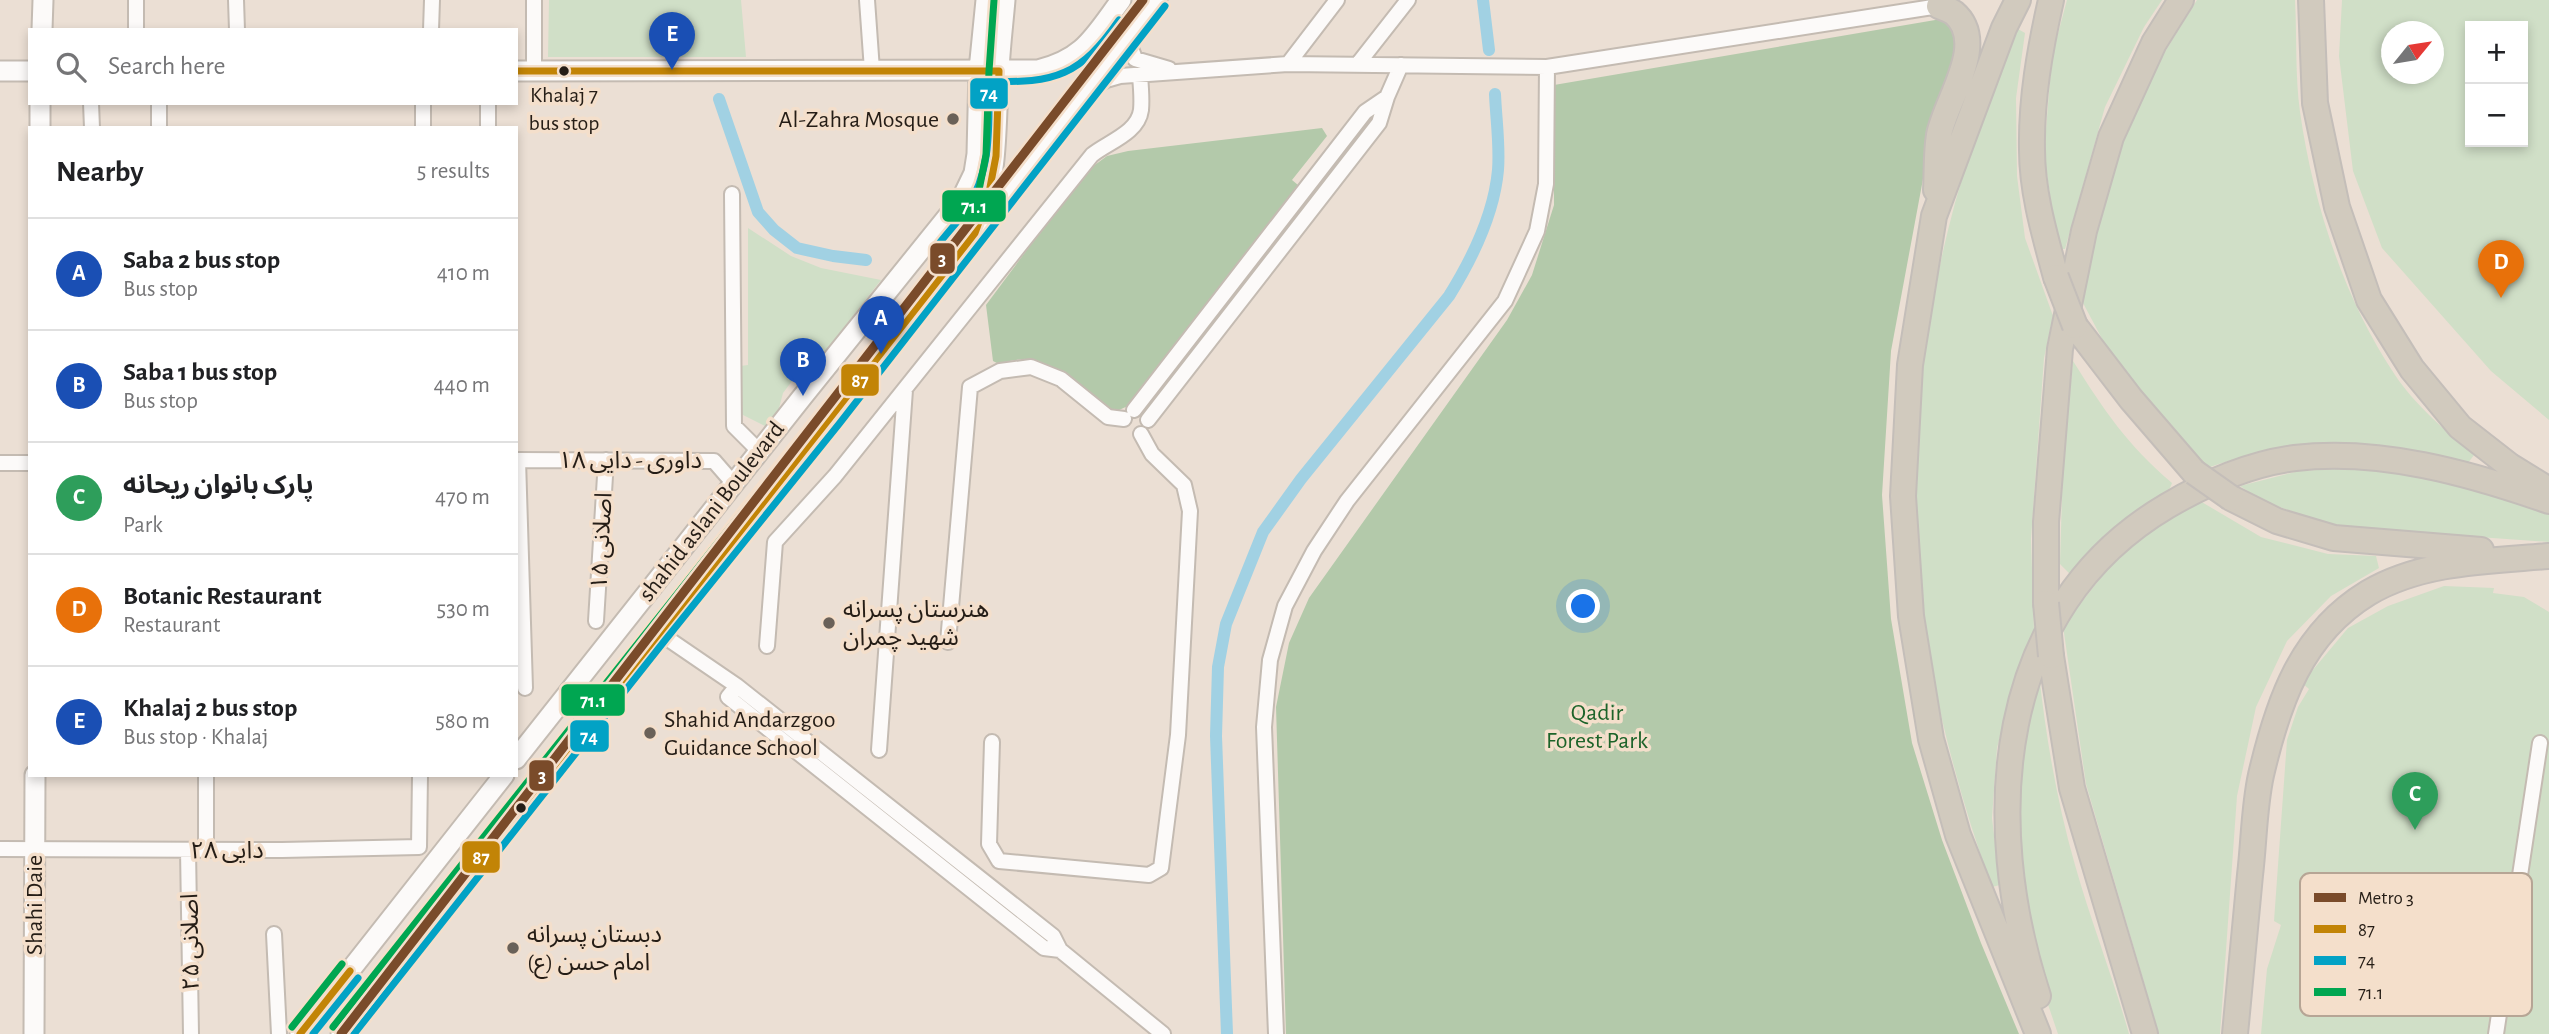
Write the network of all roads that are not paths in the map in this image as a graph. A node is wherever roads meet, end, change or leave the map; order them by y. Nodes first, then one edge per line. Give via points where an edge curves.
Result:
1 (43, 0) edge
2 (136, 0) edge
3 (236, 0) edge
4 (432, 0) edge
5 (534, 0) edge
6 (867, 0) edge
7 (986, 0) edge
8 (1006, 0) edge
9 (1121, 0) edge
10 (1157, 0) edge
11 (1337, 0) edge
12 (1408, 0) edge
13 (2018, 0) edge
14 (2051, 0) edge
15 (2181, 0) edge
16 (2311, 0) edge
17 (1943, 3) edge
18 (42, 28) edge
19 (136, 28) edge
20 (236, 28) edge
21 (431, 28) edge
22 (1127, 37) junction
23 (1288, 64) junction
24 (1357, 65) junction
25 (1401, 65) junction
26 (1547, 67) junction
27 (872, 70) junction
28 (989, 70) junction
29 (0, 71) edge
30 (28, 71) edge
31 (525, 71) edge
32 (1174, 71) junction
33 (1140, 76) junction
34 (1083, 95) junction
35 (1387, 97) junction
36 (40, 105) edge
37 (92, 105) edge
38 (159, 105) edge
39 (423, 105) edge
40 (488, 105) edge
41 (40, 126) edge
42 (92, 126) edge
43 (159, 126) edge
44 (423, 126) edge
45 (488, 126) edge
46 (1346, 138) junction
47 (1360, 149) junction
48 (1318, 174) junction
49 (1331, 185) junction
50 (732, 194) dead end
51 (1934, 216) junction
52 (975, 233) junction
53 (1265, 242) junction
54 (1279, 252) junction
55 (1195, 332) junction
56 (1209, 343) junction
57 (2412, 369) junction
58 (905, 390) junction
59 (1129, 414) junction
60 (1144, 427) junction
61 (759, 451) junction
62 (518, 460) edge
63 (606, 460) junction
64 (0, 463) edge
65 (28, 463) edge
66 (2549, 475) edge
67 (734, 484) junction
68 (518, 488) edge
69 (2549, 490) edge
70 (2549, 501) edge
71 (2549, 555) edge
72 (596, 621) dead end
73 (658, 632) junction
74 (948, 642) dead end
75 (767, 646) dead end
76 (525, 688) dead end
77 (992, 742) dead end
78 (2540, 743) dead end
79 (880, 750) dead end
80 (518, 756) edge
81 (35, 777) edge
82 (206, 777) edge
83 (420, 777) edge
84 (502, 777) edge
85 (0, 849) edge
86 (35, 849) junction
87 (188, 850) junction
88 (206, 850) junction
89 (2520, 873) edge
90 (274, 933) dead end
91 (2499, 1016) edge
92 (34, 1034) edge
93 (191, 1034) edge
94 (279, 1034) edge
95 (299, 1034) edge
96 (341, 1034) edge
97 (1163, 1034) edge
98 (1276, 1034) edge
99 (2038, 1034) edge
100 (2050, 1034) edge
101 (2145, 1034) edge
102 (2235, 1034) edge
103 (2496, 1034) edge

1 - 18 main road
2 - 19 street
3 - 20 street
4 - 21 street
5 - 31 street
6 - 27 street
7 - 28 main road
8 - 28 main road
9 - 28 main road via 1087,46 1059,65
10 - 22 main road, shahid aslani Boulevard
11 - 23 street
12 - 24 street
13 - 51 highway
14 - 71 highway, bridge via 2038,60 2032,151 2040,218 2056,277 2075,326 2194,472 2231,498 2277,521 2334,538
15 - 101 highway, bridge via 2154,43 2111,137 2084,231 2060,349 2046,522 2051,656 2072,788
16 - 57 highway via 2315,103 2337,207 2369,300
17 - 26 street
17 - 51 highway via 1968,36 1968,52 1939,134
22 - 32 street via 1135,59
22 - 34 main road, shahid aslani Boulevard
23 - 24 street
23 - 32 street
24 - 25 street
25 - 26 street
25 - 35 street
26 - 98 street via 1546,184 1537,231 1505,301 1334,521 1285,606 1273,649 1264,727
27 - 28 main road
27 - 31 main road
28 - 52 main road via 996,156
28 - 61 main road, shahid aslani Boulevard via 974,173 961,200
29 - 30 main road
32 - 33 street
33 - 34 street via 1106,80
33 - 58 street via 1141,113 1134,125 1092,155
34 - 52 main road, shahid aslani Boulevard
35 - 46 street via 1365,112
35 - 47 street via 1379,124
36 - 41 main road
37 - 42 street
38 - 43 street
39 - 44 street
40 - 45 street
46 - 47 street
46 - 48 street
47 - 49 street
48 - 49 street
48 - 53 street
49 - 54 street
50 - 61 street via 734,426
51 - 99 highway via 1910,365 1903,496 1911,616 1931,739 1958,835
52 - 73 main road, shahid aslani Boulevard
53 - 54 street
53 - 55 street
54 - 56 street
55 - 56 street
55 - 59 street
56 - 60 street
57 - 66 highway via 2488,437
57 - 69 highway via 2460,427
58 - 75 street via 775,542
58 - 79 street
59 - 60 street via 1145,414
59 - 60 street via 1128,432 1134,435
59 - 74 street via 1108,417 1060,379 1031,367 1000,371 970,387
60 - 77 street via 1152,454 1184,485 1190,511 1178,735 1161,868 1149,875 999,861 989,844
61 - 67 main road, shahid aslani Boulevard
62 - 63 street, داوری - دایی ۱۸
63 - 67 street, داوری - دایی ۱۸ via 714,460
63 - 72 street, اصلانی ۱۵
64 - 65 street
67 - 80 main road, shahid aslani Boulevard
68 - 76 street
70 - 100 highway via 2457,473 2398,461 2295,458 2248,469 2199,488 2142,521 2101,557 2064,603 2029,670 2011,746 2010,885
71 - 102 highway via 2417,572 2370,592 2331,620 2311,645 2285,692 2260,777
73 - 96 main road, shahid aslani Boulevard
73 - 97 street via 737,686 1053,936 1059,950
78 - 89 street
81 - 86 main road, Shahi Daie
82 - 88 street
83 - 88 street, دایی ۲۸ via 419,847
84 - 95 main road
85 - 86 street, دایی ۲۸
86 - 87 street, دایی ۲۸
86 - 92 main road, Shahi Daie
87 - 88 street, دایی ۲۸
87 - 93 street, اصلانی ۲۵
90 - 94 street
91 - 103 street

